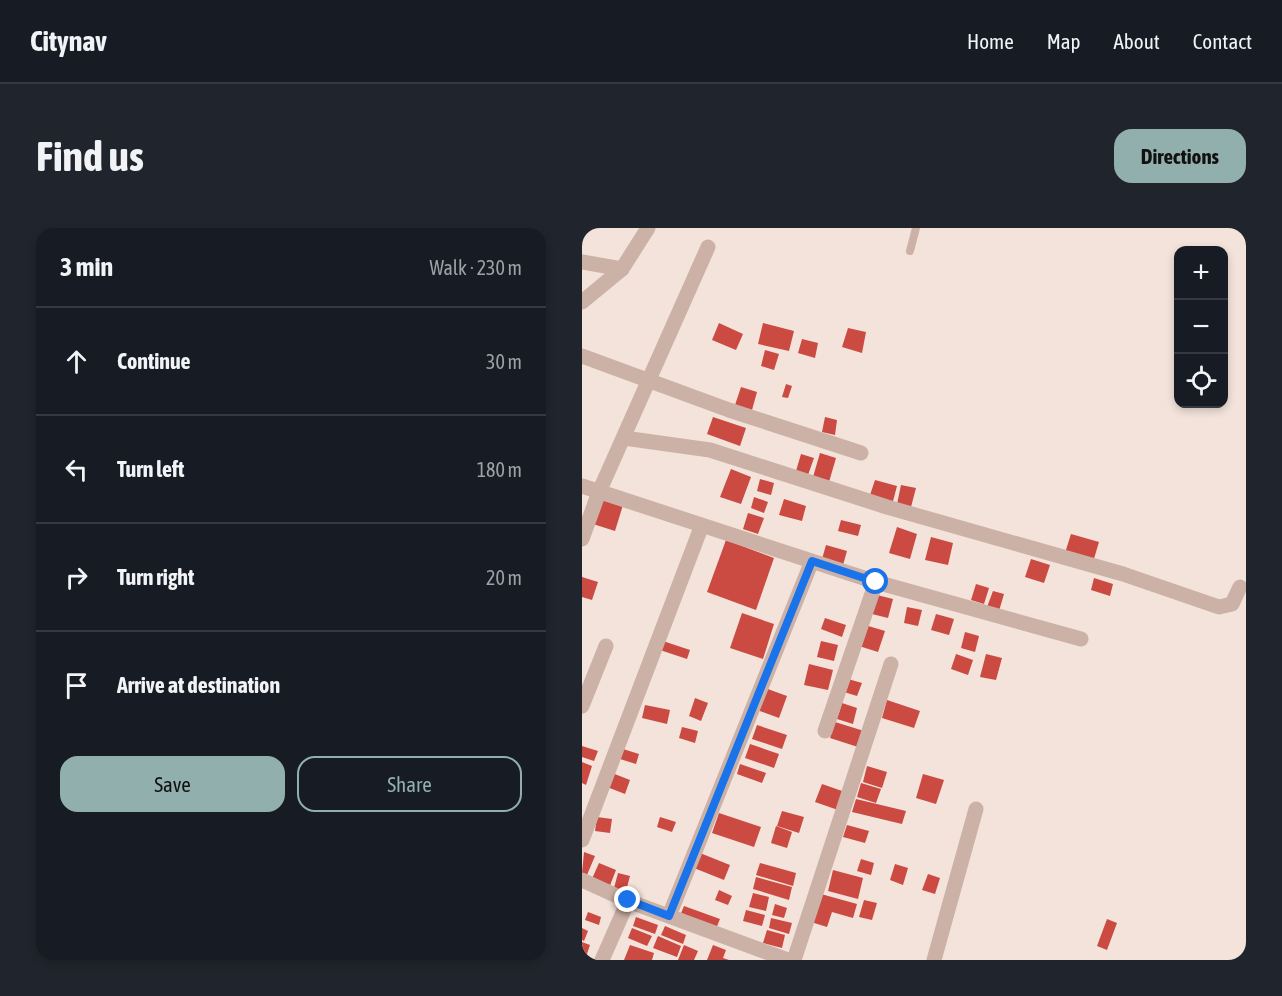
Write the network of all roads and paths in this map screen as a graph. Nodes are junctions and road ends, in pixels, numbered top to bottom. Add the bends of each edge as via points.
1 (648, 228) edge
2 (916, 228) edge
3 (708, 247) dead end
4 (910, 250) dead end
5 (582, 262) edge
6 (622, 269) junction
7 (582, 302) edge
8 (582, 356) edge
9 (647, 380) junction
10 (624, 438) junction
11 (861, 453) dead end
12 (582, 486) edge
13 (599, 492) junction
14 (702, 525) junction
15 (582, 539) edge
16 (812, 561) junction
17 (876, 582) junction
18 (1240, 587) dead end
19 (1081, 639) dead end
20 (606, 646) dead end
21 (891, 664) dead end
22 (582, 706) edge
23 (825, 731) dead end
24 (976, 809) dead end
25 (583, 836) edge
26 (582, 880) edge
27 (628, 900) junction
28 (669, 916) junction
29 (754, 954) edge
30 (602, 960) edge
31 (788, 960) edge
32 (794, 960) edge
33 (934, 960) edge

1 - 6 street
2 - 4 lane
3 - 9 street
5 - 6 street
6 - 7 street
8 - 9 street
9 - 10 street
9 - 11 street
10 - 13 street
10 - 18 street via 711,450 887,507 1123,574 1219,607 1232,604
12 - 13 street
13 - 14 street
13 - 15 street
14 - 16 street
14 - 25 street
16 - 17 street
16 - 28 street
17 - 19 street
17 - 23 street
20 - 22 street
21 - 32 street
24 - 33 street
26 - 27 street
27 - 28 street
27 - 30 street
28 - 29 street
29 - 31 street

